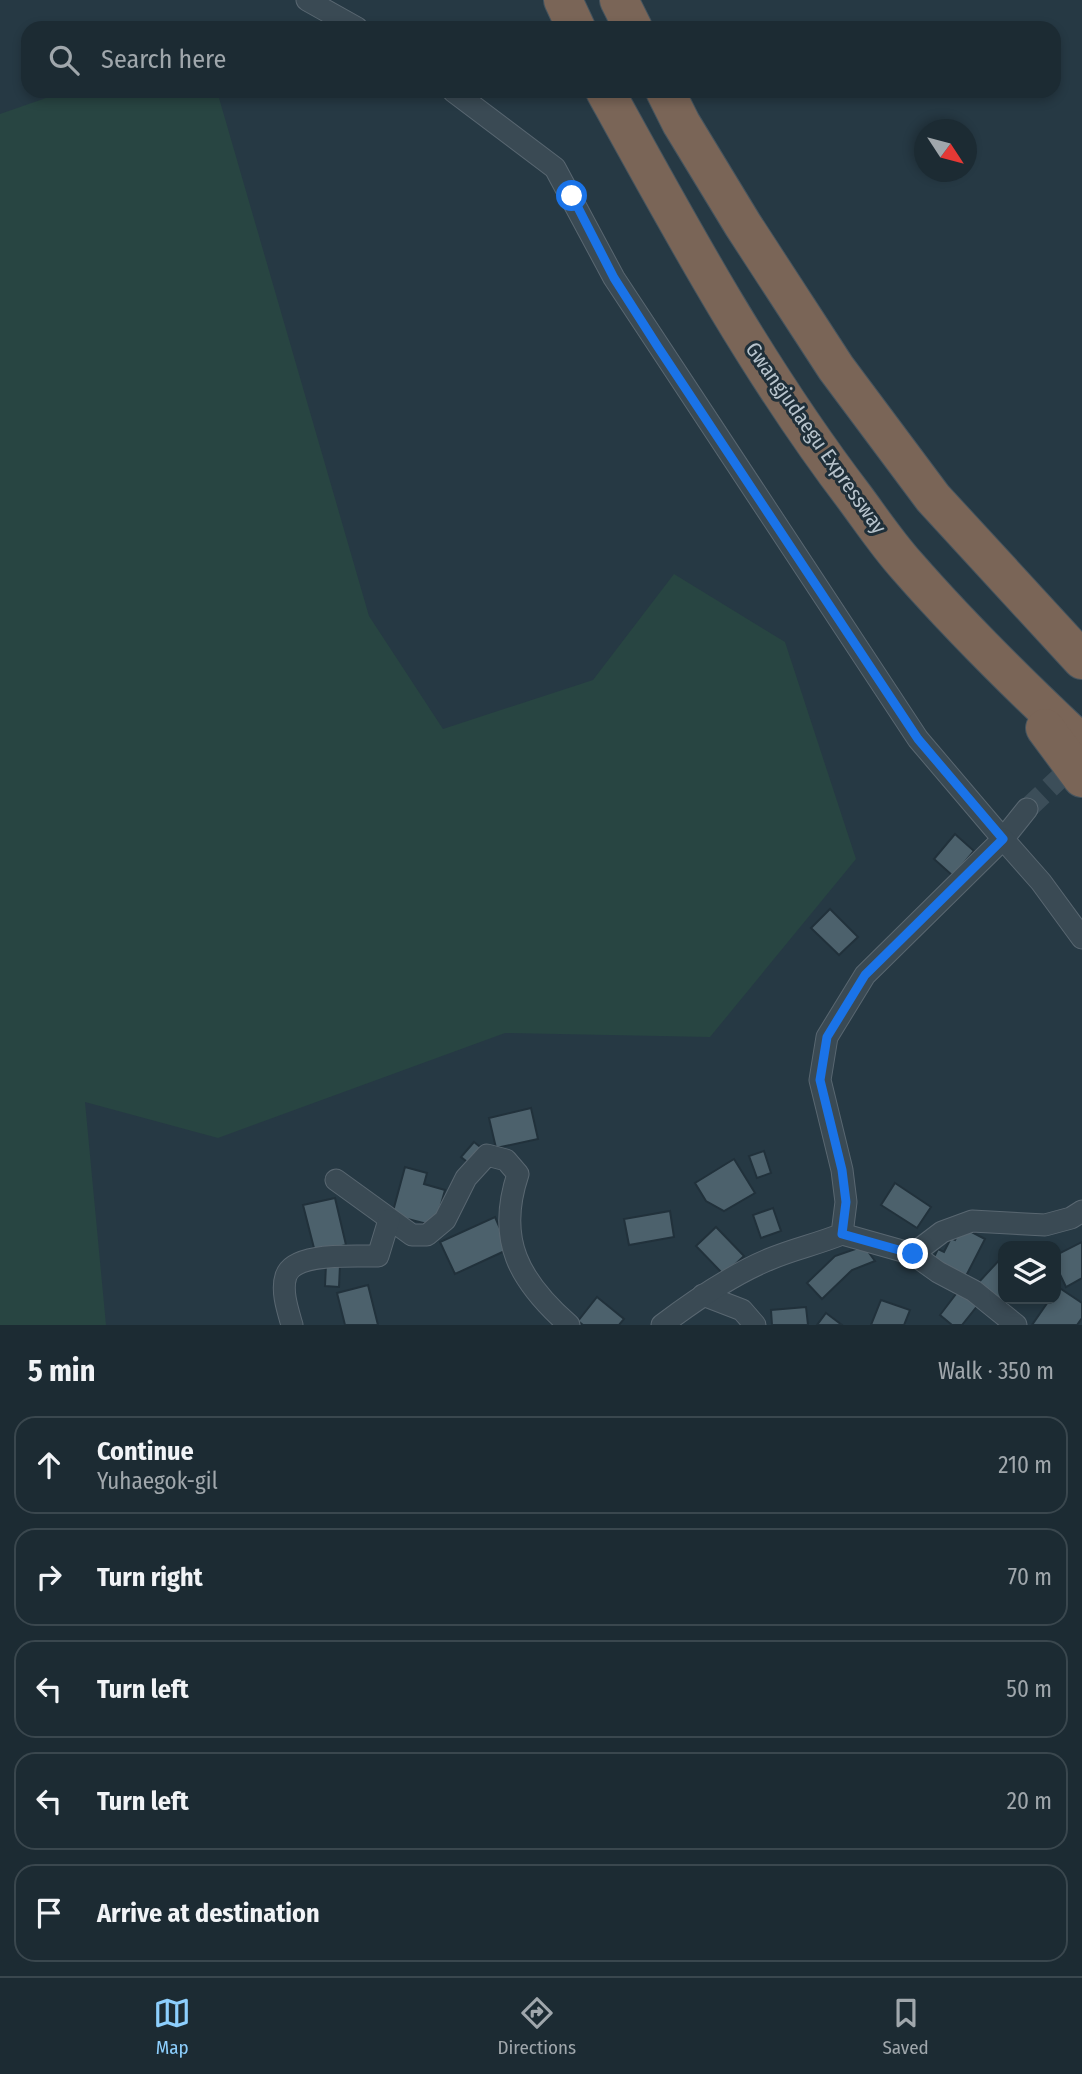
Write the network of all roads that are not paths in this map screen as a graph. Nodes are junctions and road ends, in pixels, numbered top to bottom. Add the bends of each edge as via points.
1 (307, 0) edge
2 (563, 0) edge
3 (619, 0) edge
4 (344, 21) edge
5 (573, 21) edge
6 (630, 21) edge
7 (462, 98) edge
8 (609, 98) edge
9 (668, 98) edge
10 (1075, 650) edge
11 (1005, 672) junction
12 (1082, 744) edge
13 (1082, 749) edge
14 (1082, 778) edge
15 (1027, 809) tunnel mouth
16 (1003, 839) junction
17 (1082, 938) edge
18 (336, 1180) dead end
19 (1082, 1211) edge
20 (389, 1220) junction
21 (842, 1234) junction
22 (913, 1254) junction
23 (704, 1295) junction
24 (292, 1325) edge
25 (569, 1325) edge
26 (662, 1325) edge
27 (755, 1325) edge
28 (1016, 1325) edge

1 - 4 street
2 - 5 highway
3 - 6 highway
7 - 16 street via 555,168 614,278 918,739
8 - 11 highway, Gwangjudaegu Expressway via 752,349 828,463 905,564
9 - 10 highway via 743,225 836,368 933,498
11 - 12 highway, Gwangjudaegu Expressway
11 - 13 highway
11 - 14 highway
15 - 16 street
16 - 17 street
16 - 21 street via 865,975 827,1037 820,1080 842,1170 846,1202
18 - 20 street
19 - 22 street via 1045,1225 972,1221 942,1232
20 - 24 street via 378,1256 314,1258 295,1265 286,1276 285,1297
20 - 25 street via 412,1235 427,1235 444,1220 466,1178 488,1155 506,1160 518,1174 508,1216 522,1272
21 - 22 street
21 - 23 street via 769,1259
22 - 28 street
23 - 26 street
23 - 27 street via 742,1310

